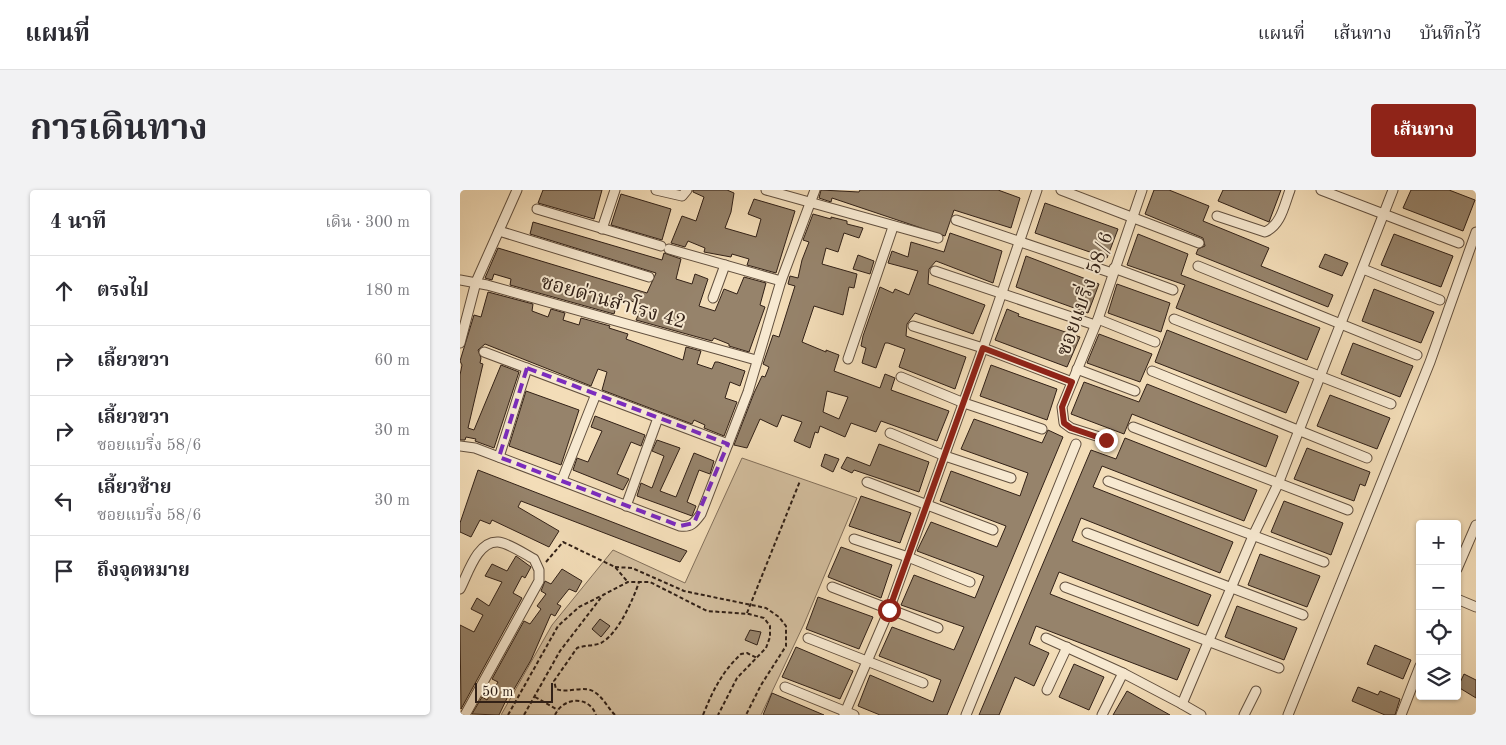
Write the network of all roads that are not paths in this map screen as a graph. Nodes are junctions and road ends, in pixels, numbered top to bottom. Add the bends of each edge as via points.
1 (517, 190) edge
2 (615, 190) edge
3 (656, 190) edge
4 (687, 190) edge
5 (766, 190) edge
6 (815, 190) edge
7 (1037, 190) edge
8 (1061, 190) edge
9 (1142, 190) edge
10 (1290, 190) edge
11 (1321, 190) edge
12 (1393, 190) edge
13 (811, 202) junction
14 (536, 210) dead end
15 (1384, 214) junction
16 (1132, 216) junction
17 (1217, 216) dead end
18 (956, 220) dead end
19 (893, 227) junction
20 (602, 229) junction
21 (499, 231) junction
22 (1476, 232) edge
23 (938, 238) dead end
24 (1020, 240) junction
25 (1199, 242) dead end
26 (1459, 243) dead end
27 (725, 265) junction
28 (1198, 266) dead end
29 (1363, 269) junction
30 (1113, 270) junction
31 (935, 271) dead end
32 (649, 277) dead end
33 (460, 280) edge
34 (476, 282) junction
35 (781, 282) junction
36 (1173, 290) dead end
37 (1001, 292) junction
38 (713, 298) dead end
39 (1440, 300) dead end
40 (1174, 319) dead end
41 (1097, 322) junction
42 (1340, 322) junction
43 (913, 326) dead end
44 (1155, 342) dead end
45 (460, 343) edge
46 (983, 348) junction
47 (484, 352) dead end
48 (1417, 355) dead end
49 (848, 359) dead end
50 (756, 360) junction
51 (527, 368) junction
52 (1078, 369) junction
53 (1152, 371) dead end
54 (1320, 375) junction
55 (901, 377) dead end
56 (1072, 382) junction
57 (1135, 391) dead end
58 (596, 394) junction
59 (964, 403) junction
60 (1391, 404) dead end
61 (658, 418) junction
62 (1133, 427) dead end
63 (1042, 429) dead end
64 (1298, 430) junction
65 (890, 433) dead end
66 (1106, 440) dead end
67 (728, 444) junction
68 (1076, 444) dead end
69 (460, 446) edge
70 (945, 456) junction
71 (499, 457) junction
72 (1368, 458) dead end
73 (1011, 478) dead end
74 (562, 480) junction
75 (1108, 481) dead end
76 (867, 482) dead end
77 (1278, 484) junction
78 (926, 504) junction
79 (626, 506) junction
80 (1348, 510) dead end
81 (1476, 525) edge
82 (993, 530) dead end
83 (1087, 533) dead end
84 (1253, 536) junction
85 (854, 539) dead end
86 (908, 557) junction
87 (1324, 562) dead end
88 (1459, 565) edge
89 (970, 582) dead end
90 (1065, 587) dead end
91 (832, 588) dead end
92 (1232, 588) junction
93 (460, 589) edge
94 (1461, 601) edge
95 (1476, 607) edge
96 (889, 610) junction
97 (1303, 615) dead end
98 (938, 628) dead end
99 (808, 638) dead end
100 (1046, 638) dead end
101 (1209, 641) junction
102 (1067, 647) junction
103 (866, 661) junction
104 (1279, 668) dead end
105 (1123, 673) junction
106 (1416, 676) edge
107 (923, 683) dead end
108 (785, 687) dead end
109 (1048, 690) dead end
110 (1256, 691) dead end
111 (1182, 704) junction
112 (848, 714) edge
113 (465, 715) edge
114 (966, 715) edge
115 (1102, 715) edge
116 (1201, 715) edge
117 (1244, 715) edge
118 (1288, 715) edge
119 (1401, 715) edge

1 - 21 street
2 - 20 street
3 - 4 street via 682,196
5 - 13 street
6 - 13 street
7 - 24 street
8 - 16 street
9 - 16 street, ซอยแบริ่ง 58/6
10 - 17 street via 1278,221 1273,229 1265,232
11 - 15 street
12 - 15 street
13 - 19 street
13 - 35 street
14 - 20 street
15 - 26 street
15 - 29 street
16 - 25 street
16 - 30 street, ซอยแบริ่ง 58/6
18 - 24 street
19 - 23 street
19 - 49 street
20 - 27 street
21 - 32 street
21 - 34 street
22 - 118 street via 1430,362
24 - 30 street
24 - 37 street
27 - 35 street
27 - 38 street
28 - 42 street
29 - 39 street
29 - 42 street
30 - 36 street
30 - 41 street, ซอยแบริ่ง 58/6
31 - 37 street
33 - 34 street, ซอยด่านสำโรง 42
34 - 45 street
34 - 50 street, ซอยด่านสำโรง 42
35 - 50 street
37 - 41 street
37 - 46 street
40 - 54 street
41 - 44 street
41 - 52 street, ซอยแบริ่ง 58/6
42 - 48 street
42 - 54 street
43 - 46 street
46 - 56 street
46 - 59 street
47 - 51 street
50 - 67 street via 748,392
51 - 58 street
51 - 71 street
52 - 56 street, ซอยแบริ่ง 58/6
52 - 57 street
53 - 64 street
54 - 60 street
54 - 64 street
55 - 59 street
56 - 66 street, ซอยแบริ่ง 58/6 via 1062,407 1064,423
58 - 61 street
58 - 74 street
59 - 63 street
59 - 70 street
61 - 67 street
61 - 79 street
62 - 77 street
64 - 72 street
64 - 77 street
65 - 70 street
67 - 79 street via 694,523 687,527
68 - 114 street
69 - 71 street
70 - 73 street
70 - 78 street
71 - 74 street
74 - 79 street
75 - 84 street
76 - 78 street
77 - 80 street
77 - 84 street
78 - 82 street
78 - 86 street
81 - 88 street
83 - 92 street
84 - 87 street
84 - 92 street
85 - 86 street
86 - 89 street
86 - 96 street
90 - 101 street
91 - 96 street
92 - 97 street
92 - 101 street
93 - 113 street via 487,544 498,542 534,559 539,570 539,581
94 - 95 street
96 - 98 street
96 - 103 street
99 - 103 street
100 - 102 street
101 - 104 street
101 - 111 street
102 - 105 street
102 - 109 street
103 - 107 street
103 - 112 street
105 - 111 street
105 - 115 street
106 - 119 street
108 - 112 street
110 - 117 street
111 - 116 street

